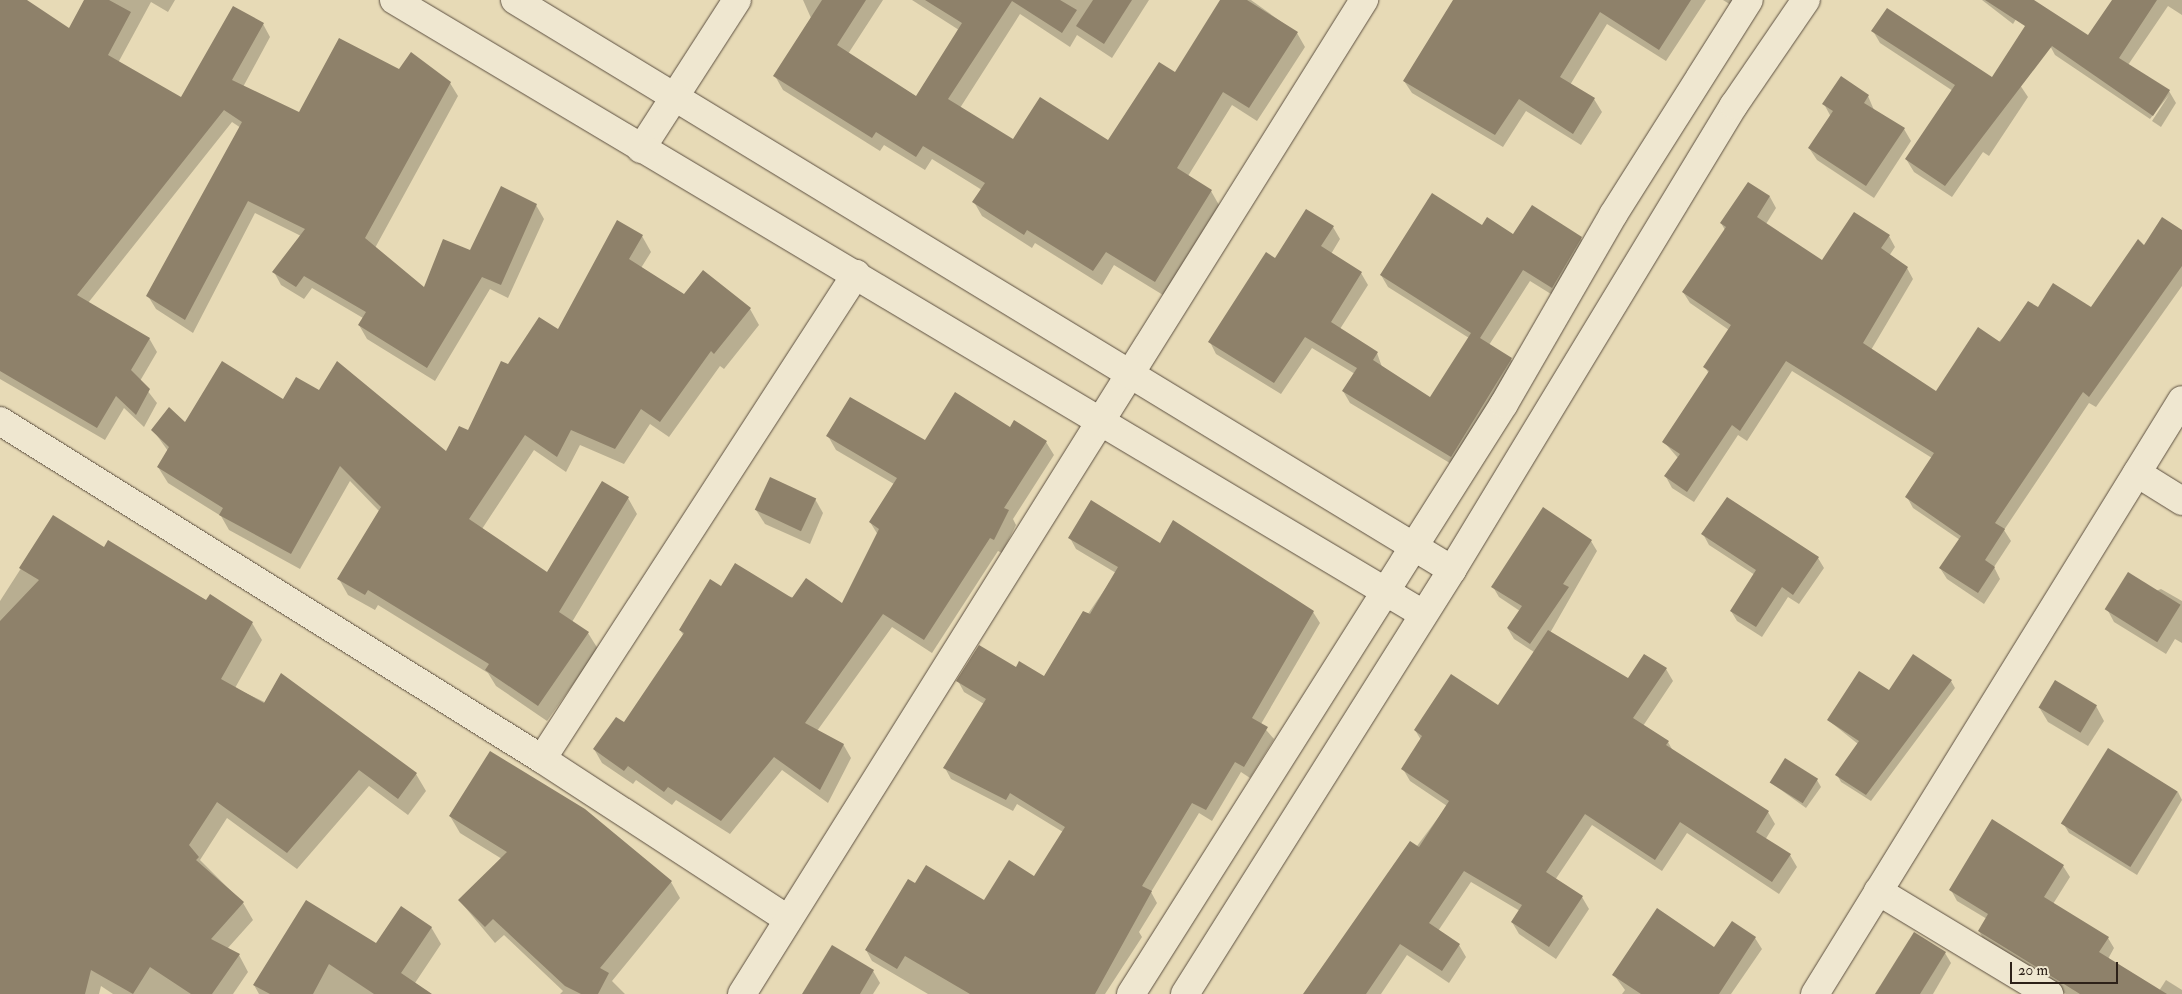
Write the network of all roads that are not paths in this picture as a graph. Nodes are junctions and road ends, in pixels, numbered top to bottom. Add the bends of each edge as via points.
1 (394, 0) edge
2 (515, 0) edge
3 (737, 0) edge
4 (1364, 0) edge
5 (1750, 0) edge
6 (1806, 0) edge
7 (674, 98) junction
8 (641, 148) junction
9 (856, 274) junction
10 (1132, 376) junction
11 (2182, 400) edge
12 (0, 421) edge
13 (1100, 422) junction
14 (2137, 473) junction
15 (2182, 501) edge
16 (1412, 545) junction
17 (1452, 570) junction
18 (1383, 590) junction
19 (1423, 614) junction
20 (542, 759) junction
21 (1878, 891) junction
22 (787, 920) junction
23 (742, 994) edge
24 (1131, 994) edge
25 (1185, 994) edge
26 (1815, 994) edge
27 (2050, 994) edge

1 - 8 street
2 - 7 street
3 - 7 street
4 - 10 street
5 - 16 street via 1613,215 1504,404
6 - 17 street via 1734,105
7 - 8 street
7 - 10 street
8 - 9 street
9 - 13 street
9 - 20 street
10 - 13 street
10 - 16 street
11 - 14 street
12 - 20 street
13 - 18 street
13 - 22 street
14 - 15 street
14 - 21 street
16 - 17 street
16 - 18 street
17 - 19 street
18 - 19 street
18 - 24 street
19 - 25 street
20 - 22 street
21 - 26 street
21 - 27 street
22 - 23 street

